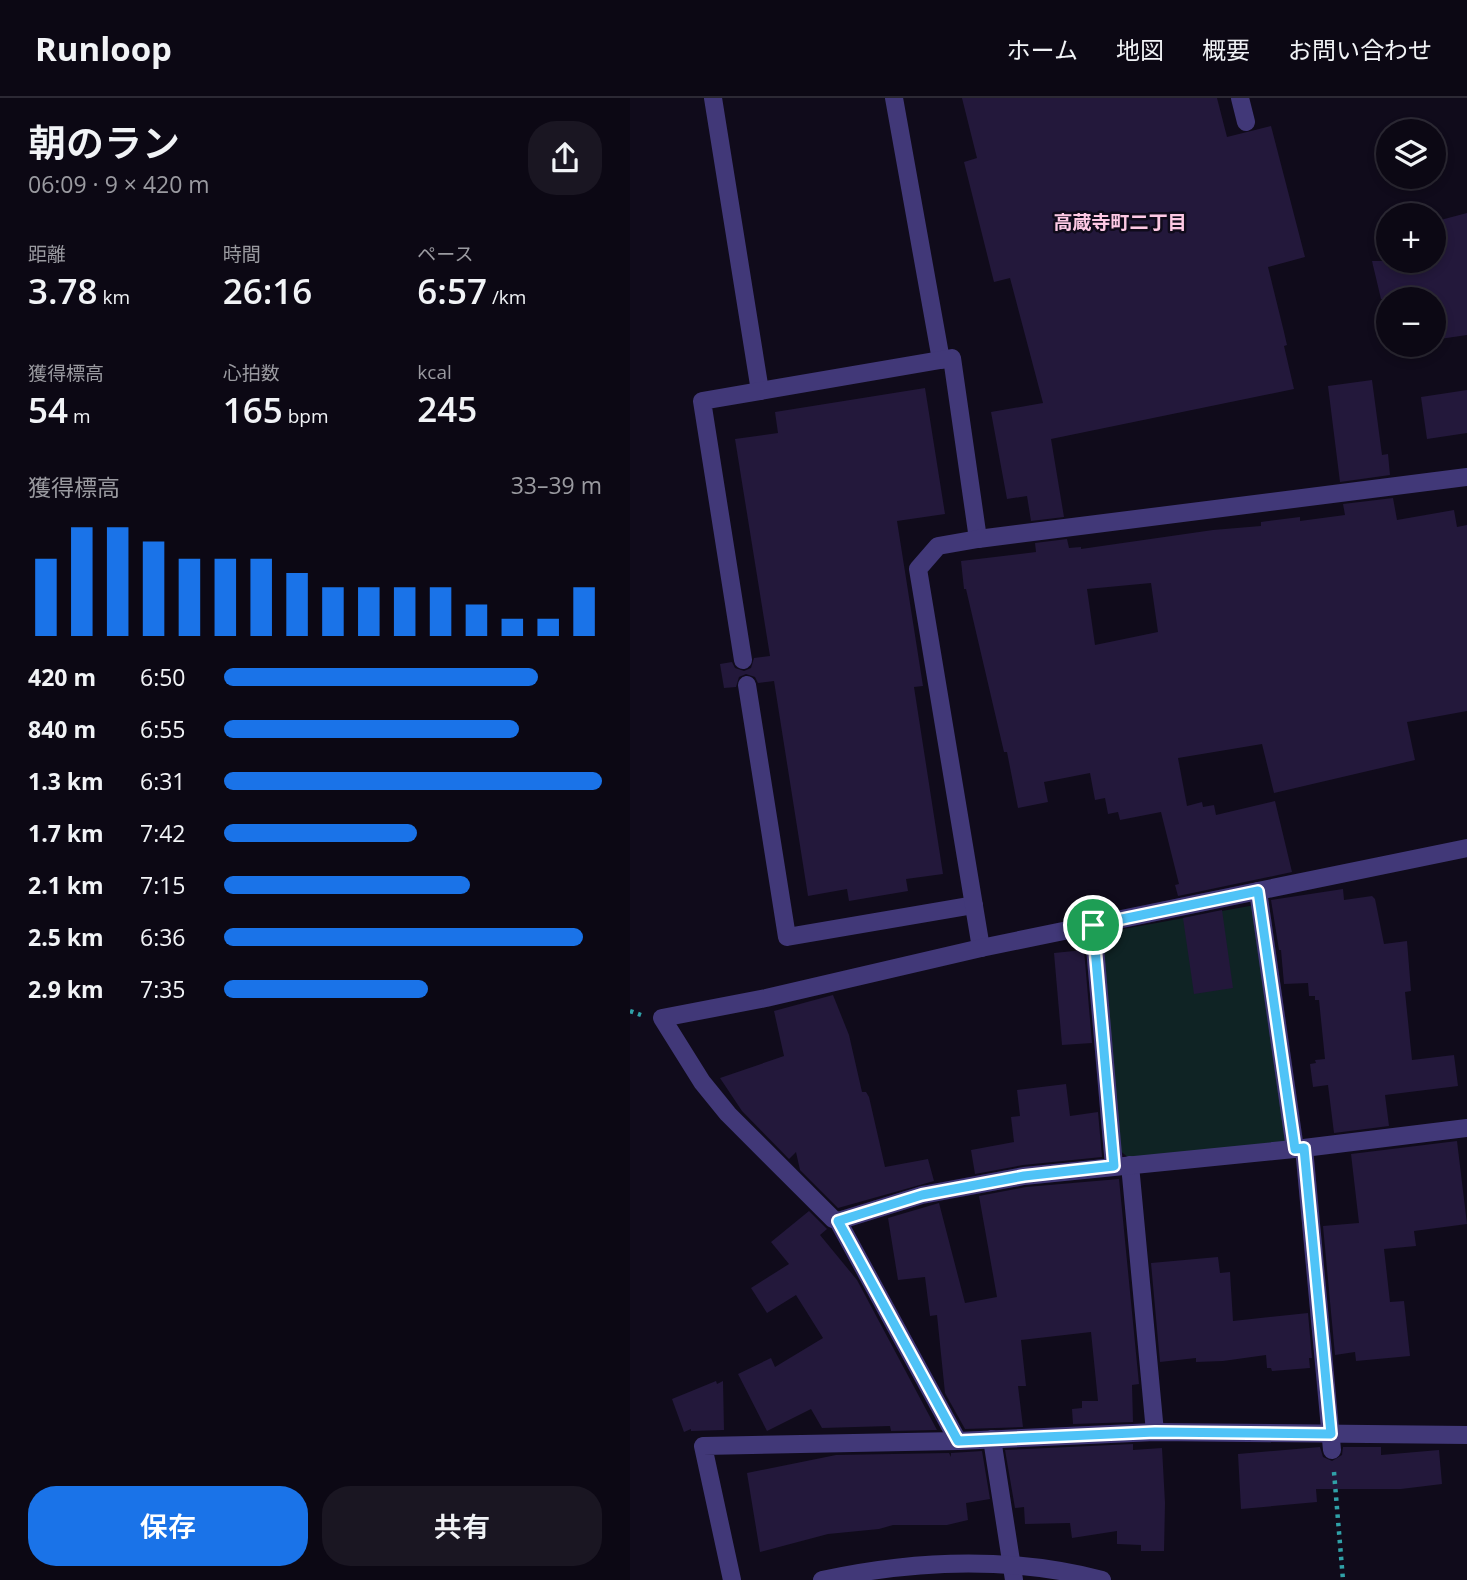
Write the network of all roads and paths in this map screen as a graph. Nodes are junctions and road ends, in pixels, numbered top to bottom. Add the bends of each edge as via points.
1 (713, 98) edge
2 (894, 98) edge
3 (1240, 98) edge
4 (1246, 122) dead end
5 (941, 360) junction
6 (760, 391) junction
7 (1467, 477) edge
8 (978, 539) junction
9 (743, 660) dead end
10 (747, 685) dead end
11 (1467, 848) edge
12 (1258, 891) junction
13 (974, 905) junction
14 (1093, 925) junction
15 (981, 948) junction
16 (1467, 1128) edge
17 (1300, 1149) junction
18 (1122, 1165) junction
19 (838, 1221) junction
20 (1155, 1432) junction
21 (1467, 1435) edge
22 (992, 1439) junction
23 (958, 1441) junction
24 (1332, 1442) junction
25 (1013, 1572) edge
26 (732, 1580) edge
27 (822, 1580) edge
28 (1102, 1580) edge
29 (1343, 1580) edge

1 - 6 street
2 - 5 street
3 - 4 street
5 - 6 street
5 - 8 street via 952,358
6 - 9 street via 702,401
7 - 8 street
8 - 13 street via 937,546 918,569
10 - 13 street via 787,937
11 - 12 street
12 - 14 street
12 - 17 street
13 - 15 street
14 - 15 street
14 - 18 street
15 - 19 street via 662,1018 728,1114
16 - 17 street
17 - 18 street
17 - 24 street
18 - 19 street via 1024,1176 922,1195
18 - 20 street
19 - 23 street
20 - 22 street
20 - 24 street
21 - 24 street
22 - 23 street
22 - 25 street
23 - 26 street via 703,1447
24 - 29 path
25 - 27 street via 930,1563
25 - 28 street

